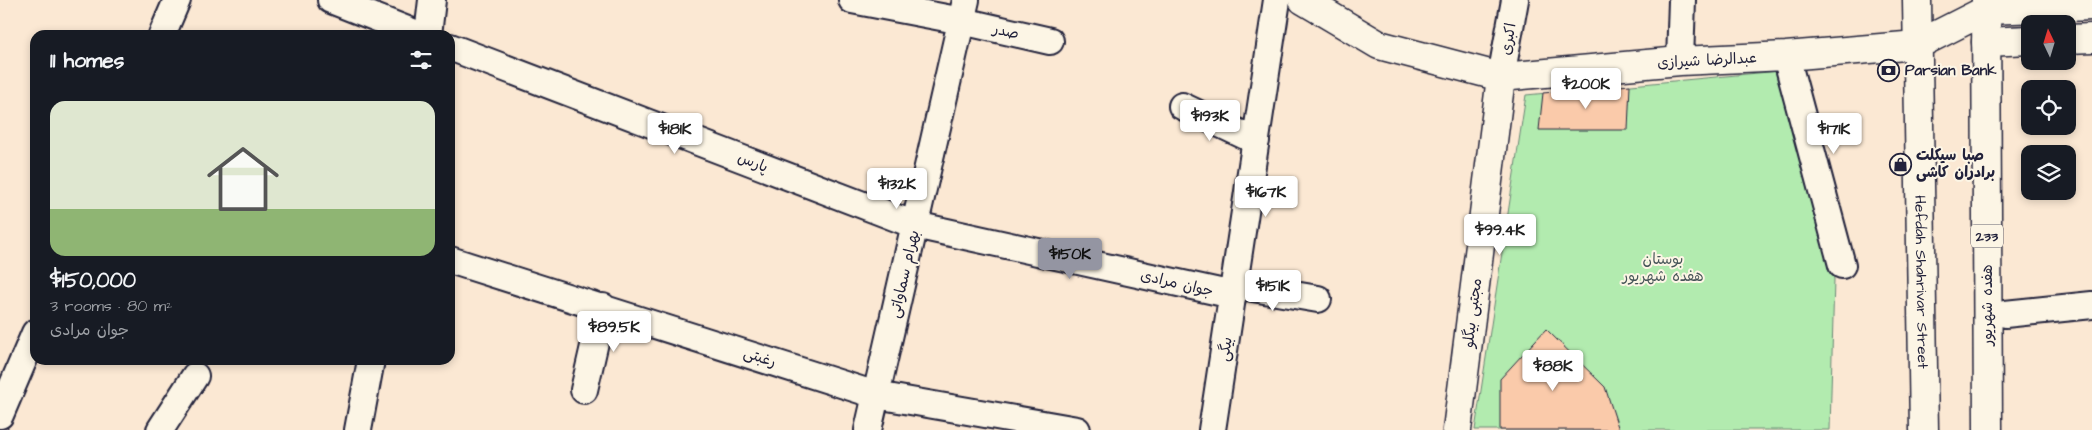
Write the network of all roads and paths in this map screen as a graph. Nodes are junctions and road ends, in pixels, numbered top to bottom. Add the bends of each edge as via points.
1 (177, 0) edge
2 (331, 0) edge
3 (432, 0) edge
4 (852, 0) edge
5 (1277, 0) edge
6 (1303, 0) edge
7 (1515, 0) edge
8 (1682, 0) edge
9 (1917, 0) edge
10 (1986, 5) edge
11 (2092, 6) edge
12 (964, 10) edge
13 (164, 30) edge
14 (407, 30) edge
15 (429, 30) edge
16 (2092, 38) edge
17 (2076, 39) edge
18 (2021, 40) edge
19 (1050, 41) dead end
20 (1986, 42) junction
21 (1917, 44) junction
22 (455, 49) edge
23 (1786, 56) junction
24 (1680, 61) junction
25 (1501, 77) junction
26 (1182, 106) dead end
27 (1256, 141) junction
28 (915, 225) junction
29 (455, 262) edge
30 (1842, 265) dead end
31 (1234, 290) junction
32 (1318, 299) dead end
33 (2092, 305) edge
34 (604, 307) junction
35 (2005, 314) dead end
36 (30, 345) edge
37 (370, 365) edge
38 (195, 376) dead end
39 (584, 390) dead end
40 (876, 394) junction
41 (0, 415) edge
42 (988, 422) edge
43 (0, 428) edge
44 (6, 430) edge
45 (160, 430) edge
46 (358, 430) edge
47 (868, 430) edge
48 (1077, 430) edge
49 (1212, 430) edge
50 (1457, 430) edge
51 (1924, 430) edge
52 (1988, 430) edge

1 - 13 street
2 - 14 street
3 - 15 street
4 - 12 street, صدر
5 - 27 street, بیگی
6 - 25 main road, عبدالرضا شیرازی via 1379,45
7 - 25 street, اکبری
8 - 24 street
9 - 21 main road
10 - 11 main road
10 - 20 main road, هفده شهریور / 233
10 - 21 main road
12 - 19 street, صدر
12 - 28 street, بهرام سماواتی
16 - 17 main road
18 - 20 main road, عبدالرضا شیرازی
20 - 21 main road, عبدالرضا شیرازی
20 - 52 main road, هفده شهریور / 233
21 - 23 main road, عبدالرضا شیرازی
21 - 51 main road, Hefdah Shahrivar Street
22 - 28 street, پارس
23 - 24 main road, عبدالرضا شیرازی
23 - 30 street
24 - 25 main road, عبدالرضا شیرازی
25 - 50 main road, مجتبی بیگلو
26 - 27 street
27 - 31 street, بیگی
28 - 31 street, جوان مرادی
28 - 40 street, بهرام سماواتی
29 - 34 street, رغبتی
31 - 32 street, جوان مرادی
31 - 49 street, بیگی
33 - 35 street
34 - 39 street
34 - 40 street, رغبتی
36 - 41 street
37 - 46 street
38 - 45 street
40 - 42 street, رغبتی
40 - 47 street, بهرام سماواتی
42 - 48 street, رغبتی
43 - 44 street

